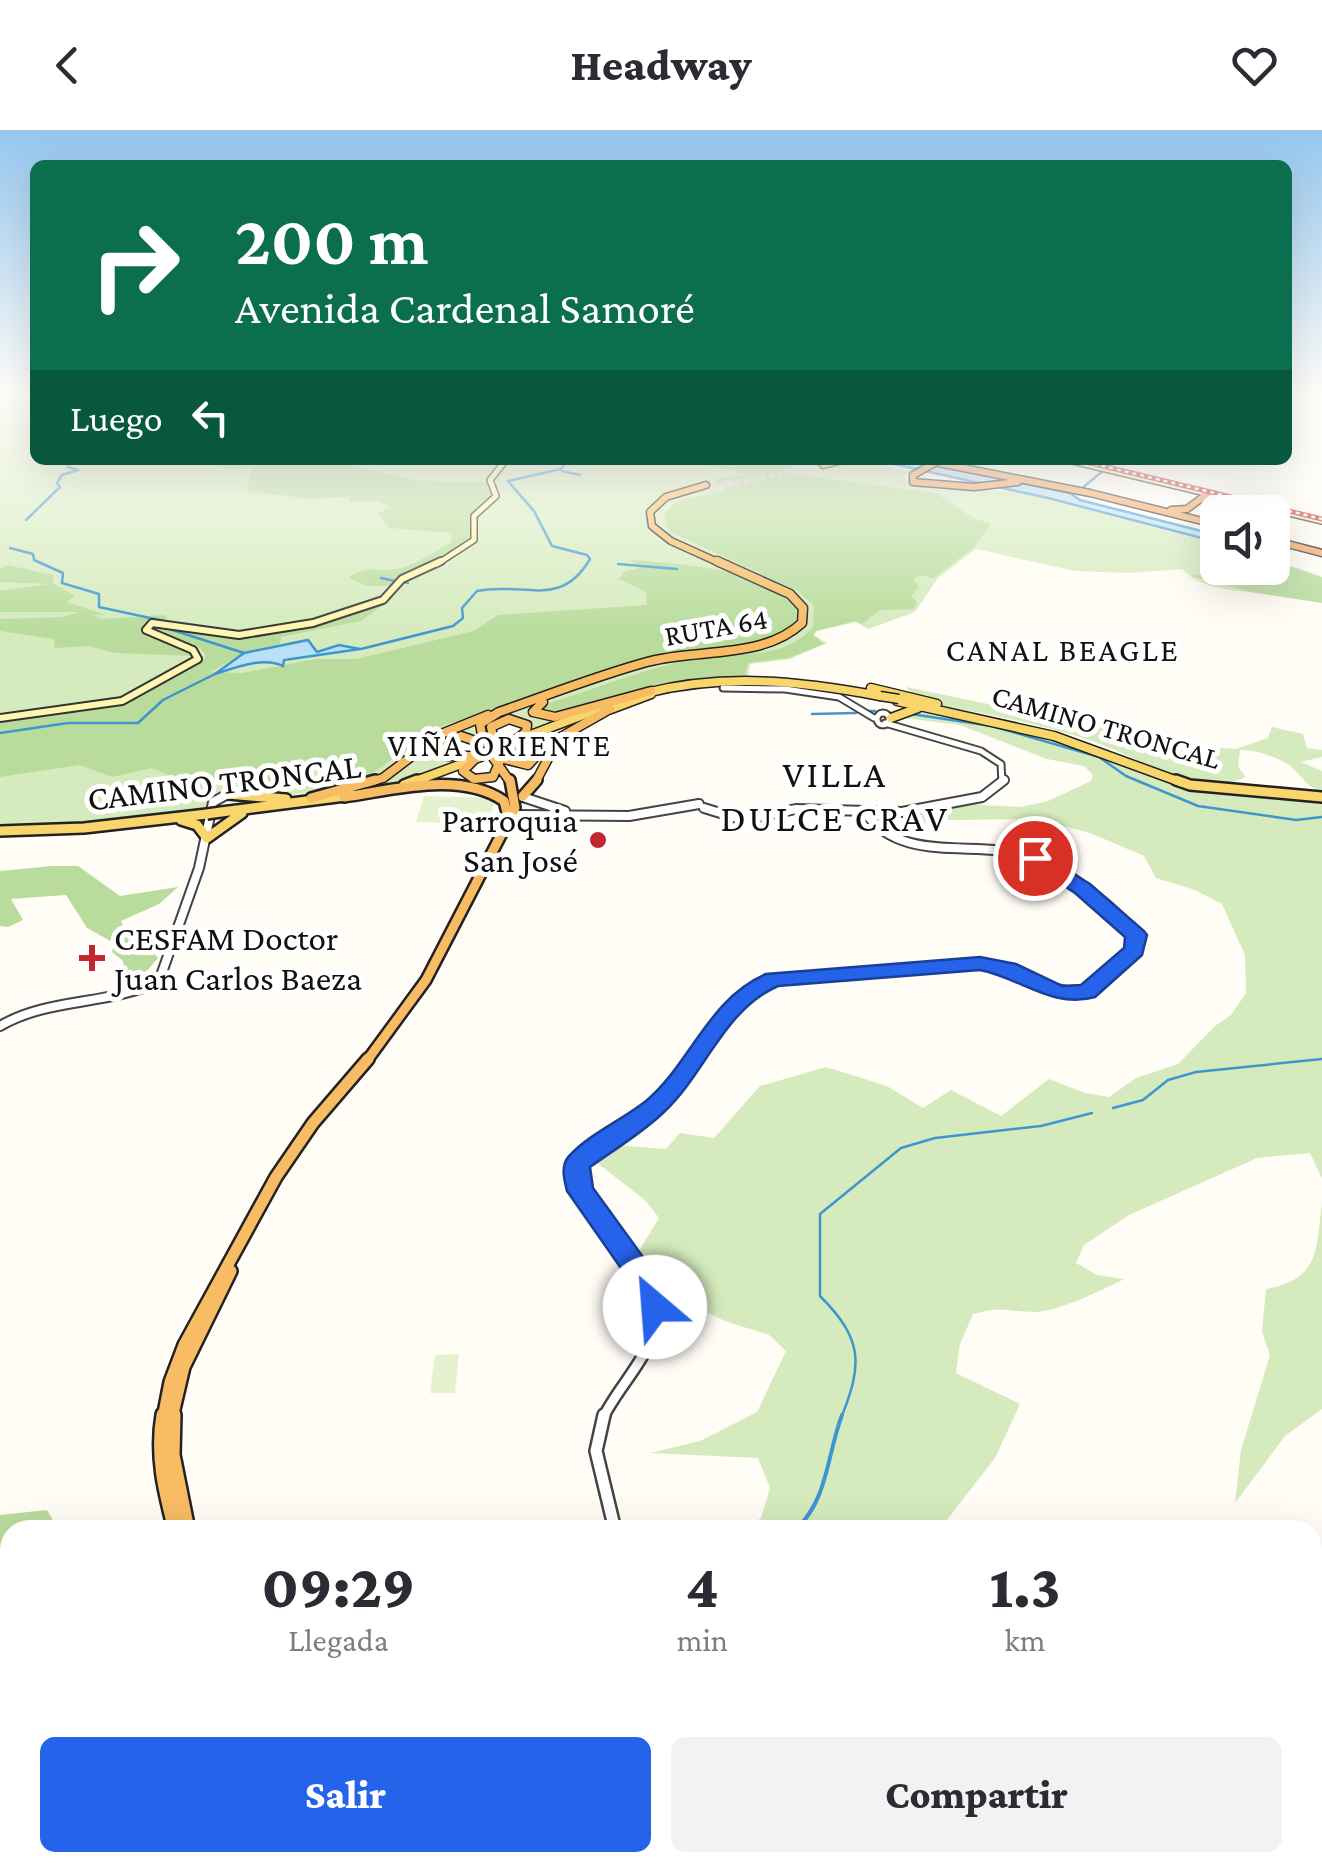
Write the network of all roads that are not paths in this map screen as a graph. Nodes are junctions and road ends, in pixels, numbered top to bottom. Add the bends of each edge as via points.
1 (496, 472) edge
2 (917, 472) edge
3 (978, 472) edge
4 (983, 472) edge
5 (993, 472) edge
6 (1004, 472) edge
7 (1120, 473) edge
8 (976, 486) junction
9 (1074, 490) junction
10 (1089, 493) junction
11 (1206, 494) junction
12 (1154, 507) junction
13 (1200, 519) edge
14 (1200, 520) edge
15 (1322, 520) edge
16 (1297, 538) dead end
17 (1290, 544) edge
18 (1322, 552) edge
19 (722, 688) joint
20 (650, 693) junction
21 (898, 693) junction
22 (877, 694) junction
23 (556, 696) junction
24 (610, 709) junction
25 (959, 711) junction
26 (499, 712) junction
27 (972, 716) junction
28 (876, 717) junction
29 (0, 718) edge
30 (889, 719) junction
31 (513, 743) junction
32 (490, 754) junction
33 (228, 794) junction
34 (1322, 795) edge
35 (523, 796) junction
36 (344, 797) junction
37 (310, 798) junction
38 (296, 801) junction
39 (222, 810) junction
40 (207, 812) junction
41 (563, 812) junction
42 (865, 812) junction
43 (513, 818) junction
44 (135, 822) junction
45 (0, 830) edge
46 (207, 838) junction
47 (0, 1026) edge
48 (174, 1520) edge
49 (184, 1520) edge
50 (612, 1520) edge

1 - 29 main road via 490,480 496,496 474,516 474,540 402,579 383,600 313,623 247,634 152,623 146,630 189,648 198,659 122,700
2 - 8 highway, bridge via 911,480 920,485
3 - 8 highway via 991,480
4 - 9 highway
5 - 9 highway
6 - 9 highway
7 - 11 main road
8 - 9 highway via 1030,483
9 - 10 highway
10 - 12 highway
10 - 14 highway
11 - 12 highway via 1184,510
11 - 15 main road
12 - 13 highway
16 - 18 highway
17 - 18 highway
19 - 20 main road
19 - 28 street via 839,697
20 - 22 main road, CAMINO TRONCAL via 756,680
20 - 22 main road, CAMINO TRONCAL via 726,679 795,680
20 - 23 highway via 555,718 534,713
20 - 24 main road, CAMINO TRONCAL
20 - 31 main road, CAMINO TRONCAL
21 - 22 main road, CAMINO TRONCAL, bridge
21 - 22 main road
21 - 25 main road, CAMINO TRONCAL
21 - 25 main road
21 - 27 main road, CAMINO TRONCAL
21 - 28 street
21 - 30 street via 887,708
23 - 26 highway, RUTA 64 via 677,658 768,647 805,626 808,609 792,593 658,529 654,515 663,503 708,486 660,501 650,512 651,524 671,541 794,597 805,614 798,629 766,645 676,656
23 - 32 highway, RUTA 64 via 490,720
24 - 31 main road, CAMINO TRONCAL
24 - 35 highway via 559,738
25 - 34 main road, CAMINO TRONCAL via 1073,738 1192,782
26 - 32 highway via 479,727
26 - 37 highway via 441,734 383,778
27 - 30 main road via 918,708
27 - 34 main road, CAMINO TRONCAL via 1073,741 1190,785
28 - 30 street
30 - 42 street via 985,752 1001,764 1004,781 973,799
31 - 32 main road, CAMINO TRONCAL
31 - 32 highway via 533,744 540,752 528,765
31 - 32 highway via 528,726 500,721 491,730
32 - 35 highway via 520,782
32 - 36 main road, CAMINO TRONCAL via 404,785
32 - 37 main road, CAMINO TRONCAL via 387,786
32 - 43 highway via 516,790
33 - 38 main road
33 - 39 main road via 243,799
33 - 46 street via 213,802
35 - 41 street
35 - 43 highway
36 - 38 main road, CAMINO TRONCAL
36 - 43 highway via 474,786 504,800
37 - 38 main road, CAMINO TRONCAL
38 - 39 main road, CAMINO TRONCAL
38 - 46 main road via 237,814
39 - 40 main road, CAMINO TRONCAL, bridge
40 - 44 main road, CAMINO TRONCAL
40 - 45 main road, CAMINO TRONCAL
41 - 42 street via 639,815 701,806 743,820 796,809
41 - 43 street
42 - 50 street via 893,840 994,847 1035,858 1124,921 1136,935 1136,947 1087,992 1071,995 980,964 794,975 759,984 725,1015 657,1105 578,1162 580,1191 655,1301 649,1341 596,1438
43 - 48 highway via 426,980 282,1168 180,1353 160,1437
43 - 49 highway via 432,981 282,1178 190,1350 169,1441
44 - 45 main road, CAMINO TRONCAL
44 - 46 main road via 186,820
46 - 47 street via 158,981 34,1006

